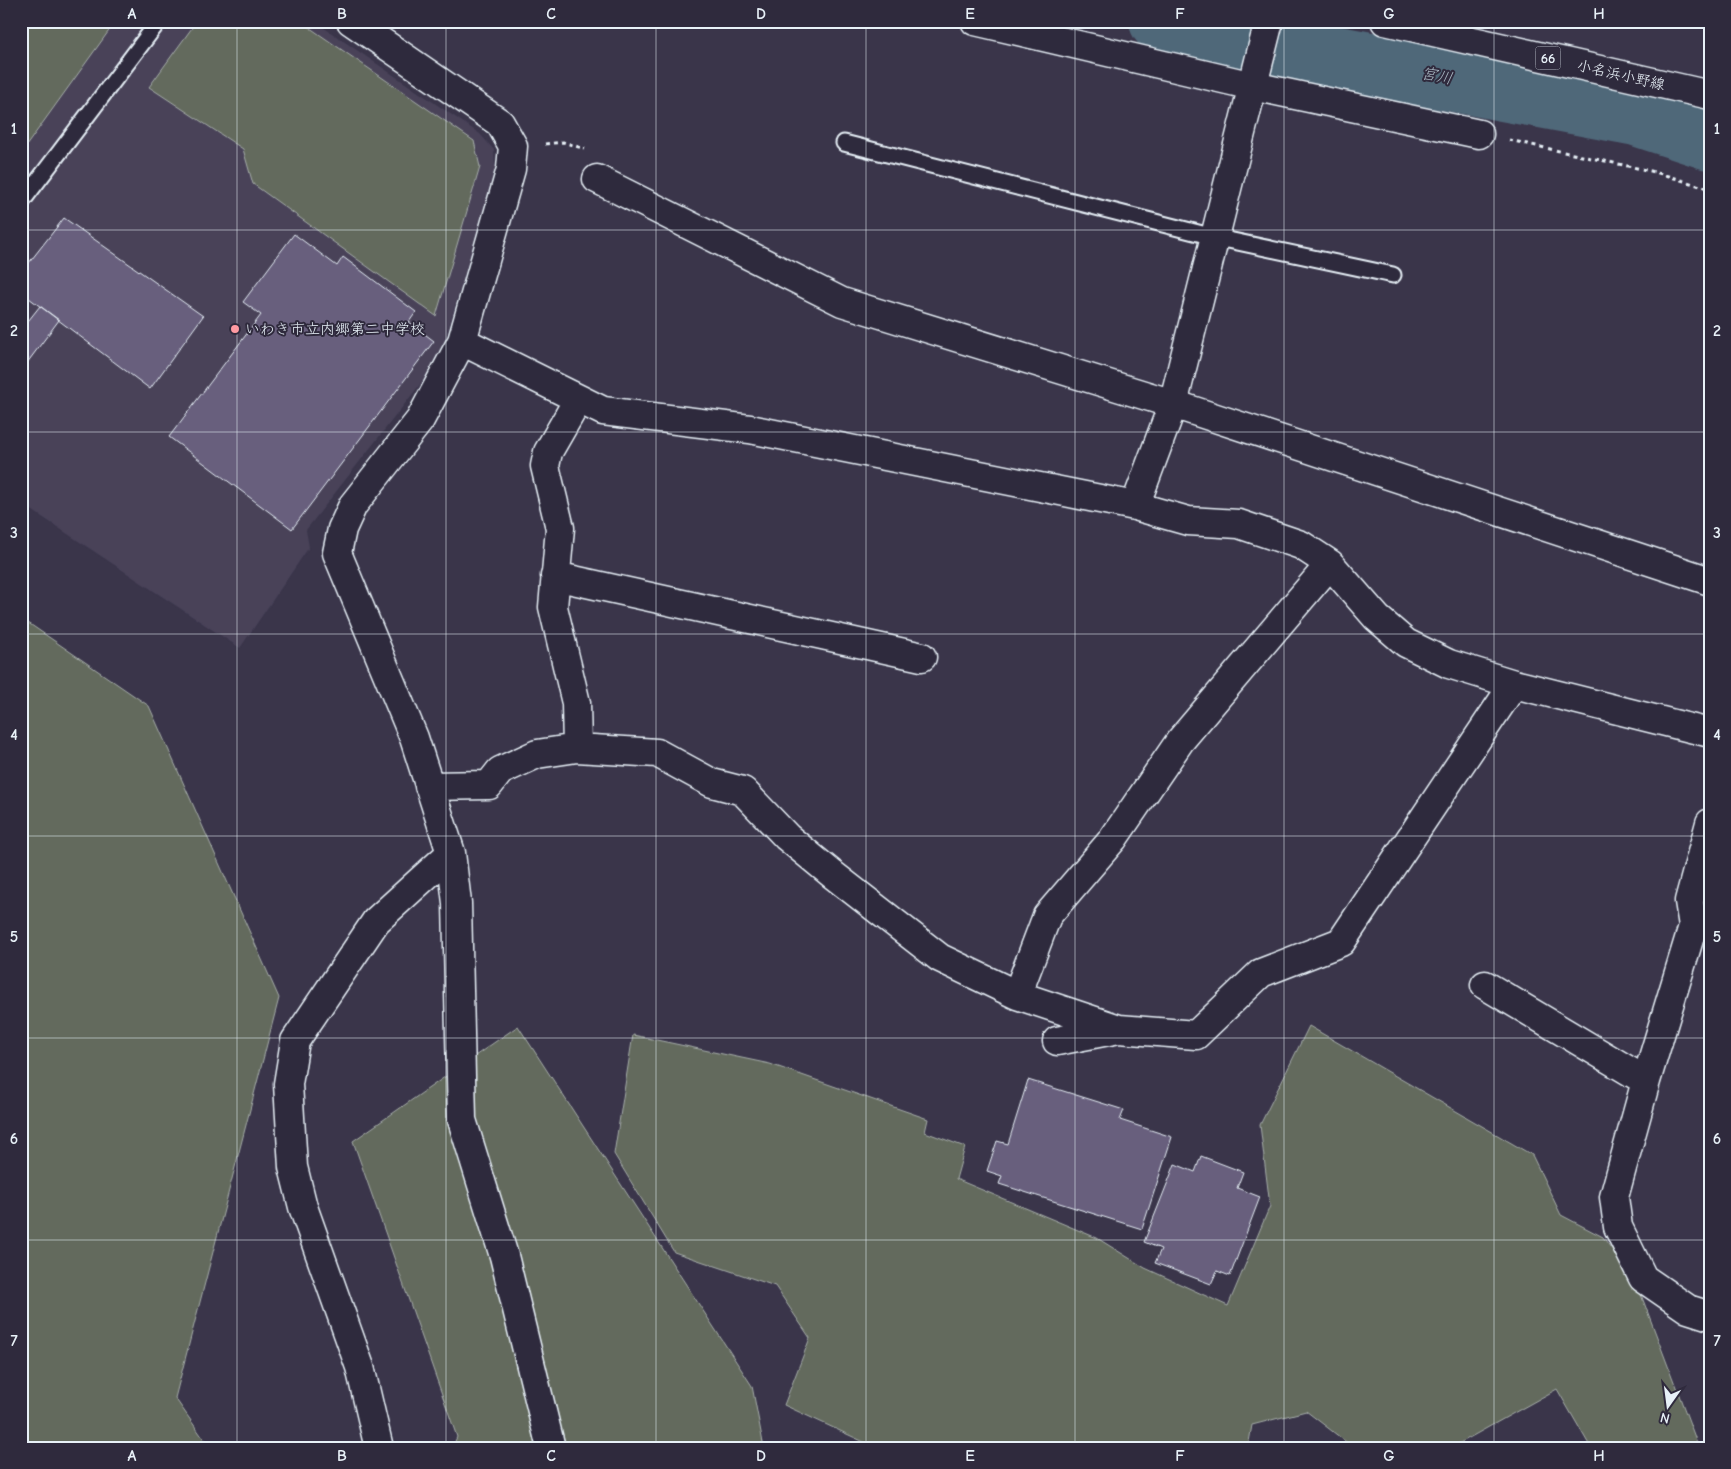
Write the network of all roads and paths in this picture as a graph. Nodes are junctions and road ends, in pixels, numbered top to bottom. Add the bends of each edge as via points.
1 (159, 21) edge
2 (351, 21) edge
3 (975, 21) edge
4 (1385, 21) edge
5 (1268, 24) edge
6 (1255, 79) junction
7 (1710, 95) edge
8 (1479, 134) joint
9 (563, 142) dead end
10 (844, 142) dead end
11 (592, 151) dead end
12 (597, 179) dead end
13 (1710, 189) edge
14 (21, 203) edge
15 (1214, 237) junction
16 (1393, 275) dead end
17 (483, 351) junction
18 (578, 400) junction
19 (1173, 404) junction
20 (1135, 506) junction
21 (1330, 564) junction
22 (555, 576) junction
23 (1710, 581) edge
24 (922, 657) dead end
25 (1514, 684) junction
26 (1710, 733) edge
27 (577, 748) junction
28 (439, 785) junction
29 (1710, 822) edge
30 (451, 853) junction
31 (1701, 930) edge
32 (1485, 986) dead end
33 (1017, 995) junction
34 (1119, 1029) junction
35 (1057, 1041) dead end
36 (1646, 1081) junction
37 (1710, 1316) edge
38 (379, 1448) edge
39 (551, 1448) edge

1 - 14 lane
2 - 17 street via 500,123 513,146
3 - 6 street
4 - 7 street, 小名浜小野線 / 66
5 - 6 street
6 - 8 street
6 - 15 street
8 - 13 path via 1655,172
9 - 11 path
10 - 15 lane
12 - 19 street via 842,302
15 - 16 lane
15 - 19 street
17 - 18 street
17 - 28 street via 420,420 354,505 342,529 337,554 414,738
18 - 20 street via 603,411 750,429
18 - 22 street via 548,452 545,466 560,528
19 - 20 street
19 - 23 street
20 - 21 street via 1188,521 1239,524 1301,545
21 - 25 street via 1377,618 1406,643 1449,664
21 - 33 street via 1180,740 1113,839 1047,916
22 - 24 street
22 - 27 street via 553,607 576,703
25 - 26 street
25 - 34 street via 1341,942 1260,973 1196,1036
27 - 28 street via 537,754 500,771 489,785
27 - 33 street via 657,753 712,783 744,791 787,837 940,958
28 - 30 street
29 - 31 street via 1689,901
30 - 38 street via 376,921 295,1041 288,1084 293,1167 360,1367
30 - 39 street via 457,903 462,1120 504,1256
31 - 36 street
32 - 36 street
33 - 34 street
34 - 35 street
36 - 37 street via 1614,1197 1618,1227 1643,1278 1688,1308

